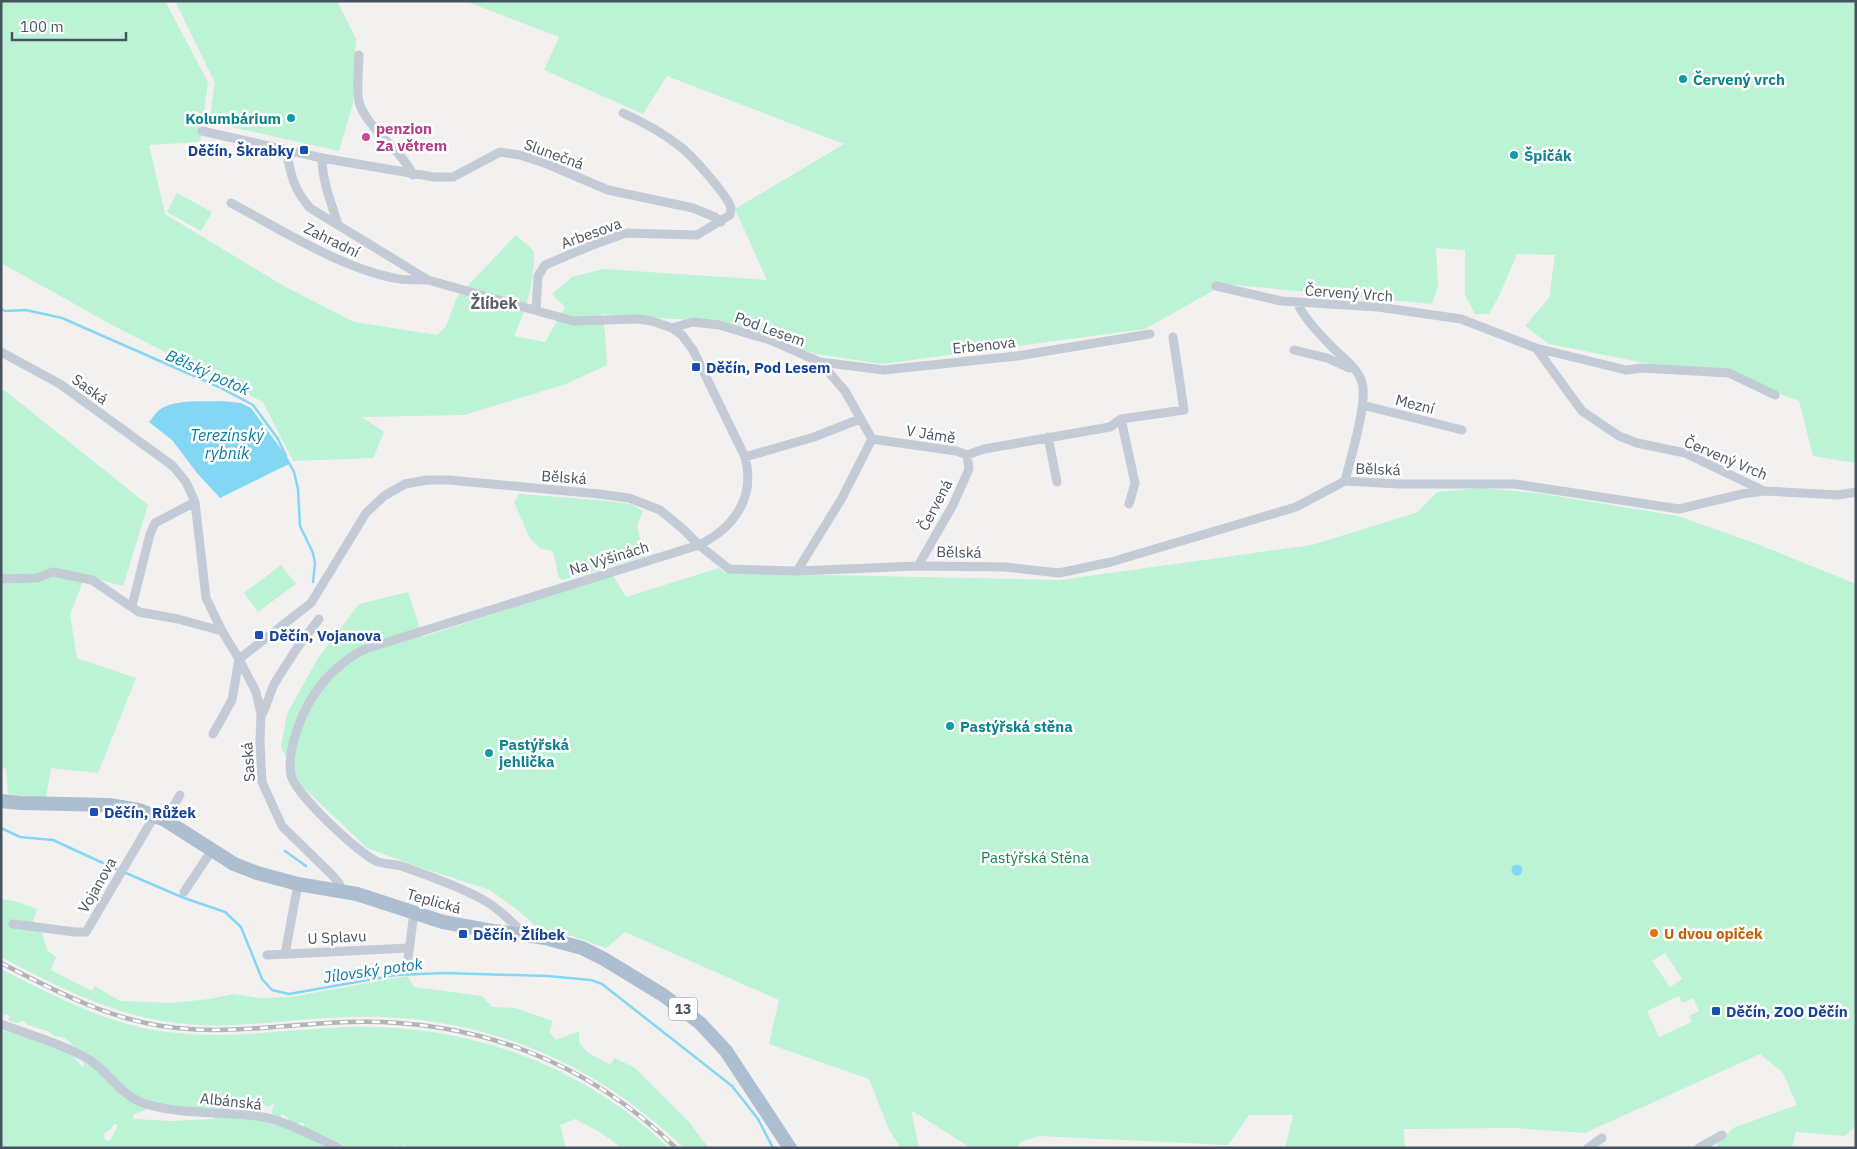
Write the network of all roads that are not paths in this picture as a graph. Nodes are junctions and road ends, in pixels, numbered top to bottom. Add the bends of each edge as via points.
1 (359, 55) dead end
2 (623, 113) dead end
3 (202, 132) dead end
4 (286, 150) junction
5 (322, 158) junction
6 (413, 175) junction
7 (231, 203) dead end
8 (720, 222) junction
9 (338, 224) junction
10 (428, 280) junction
11 (1216, 286) dead end
12 (1297, 302) junction
13 (532, 308) junction
14 (672, 328) junction
15 (1150, 334) dead end
16 (1173, 337) dead end
17 (1536, 348) junction
18 (1294, 350) dead end
19 (1, 352) edge
20 (820, 362) junction
21 (1354, 370) junction
22 (1776, 395) dead end
23 (1362, 405) junction
24 (860, 418) junction
25 (1121, 419) junction
26 (1462, 430) dead end
27 (1048, 437) junction
28 (872, 439) junction
29 (967, 455) junction
30 (745, 457) junction
31 (1344, 481) junction
32 (1057, 482) dead end
33 (1764, 491) junction
34 (1856, 492) edge
35 (195, 502) junction
36 (1129, 504) dead end
37 (699, 546) junction
38 (918, 566) junction
39 (797, 571) junction
40 (1, 579) edge
41 (132, 606) junction
42 (319, 619) dead end
43 (222, 631) junction
44 (240, 659) junction
45 (260, 714) junction
46 (213, 734) dead end
47 (180, 795) dead end
48 (1, 801) edge
49 (160, 818) junction
50 (212, 850) junction
51 (298, 884) junction
52 (184, 892) dead end
53 (343, 892) junction
54 (414, 913) junction
55 (13, 924) dead end
56 (525, 935) junction
57 (409, 948) junction
58 (285, 954) junction
59 (267, 955) dead end
60 (407, 966) dead end
61 (1, 1024) edge
62 (1722, 1135) dead end
63 (1602, 1138) dead end
64 (338, 1148) edge
65 (790, 1148) edge
66 (1588, 1148) edge
67 (1698, 1148) edge

1 - 6 street via 359,102 374,126 408,164
2 - 8 street via 682,148 707,174 731,207 730,215
3 - 4 street, Slunečná
4 - 5 street, Slunečná
4 - 9 street, Na Výšinách via 292,180 299,195 310,208
5 - 6 street, Slunečná
5 - 9 street
6 - 8 street, Slunečná via 453,177 500,152 520,155 608,190 693,208
7 - 10 street, Zahradní via 365,270 395,279
8 - 13 street, Arbesova via 696,235 626,233 545,266 538,276
9 - 10 street, Na Výšinách
10 - 13 street, Na Výšinách
11 - 12 street, Červený Vrch
12 - 17 street, Červený Vrch via 1378,307 1461,319
12 - 21 street via 1301,311
13 - 14 street, Na Výšinách via 573,321 638,319
14 - 20 street, Pod Lesem via 693,322 719,325 770,340
14 - 30 street, Na Výšinách via 693,350
15 - 20 street, Erbenova via 1017,356 884,370
16 - 25 street, V Jámě via 1184,410
17 - 22 street, Červený Vrch via 1626,370 1729,373
17 - 33 street, Červený Vrch via 1582,411 1612,432 1637,443 1685,453
18 - 21 street via 1327,358
19 - 35 street, Saská via 60,384 159,455 186,482
20 - 24 street, Pod Lesem via 844,391
21 - 23 street via 1362,382
23 - 26 street, Mezní
23 - 31 street
24 - 28 street
24 - 30 street via 814,437
25 - 27 street, V Jámě via 1110,427
25 - 36 street via 1135,483
27 - 29 street, V Jámě
27 - 32 street
28 - 29 street, V Jámě
28 - 39 street via 842,498
29 - 38 street, Červená via 969,469 953,505
30 - 37 street, Na Výšinách via 748,481 741,507 723,531
31 - 33 street, Bělská via 1515,484 1680,510
31 - 38 street, Bělská via 1296,507 1111,562 1059,573 1006,567
33 - 34 street, Červený Vrch via 1838,495
35 - 41 street via 155,523
35 - 43 street, Saská via 206,598
37 - 39 street, Bělská via 729,569
37 - 44 street, Bělská via 660,510 629,498 449,480 405,484 384,496 366,513 311,604
37 - 56 street, Na Výšinách via 365,649 349,658 324,681 309,701 295,735 291,757 295,785 309,801 368,857 444,881 480,898
38 - 39 street, Bělská
40 - 41 street via 37,578 54,572 92,580
41 - 43 street via 140,612
42 - 45 street via 274,684
43 - 44 street, Saská
44 - 45 street, Saská via 256,692
44 - 46 street via 232,700
45 - 53 street, Saská via 262,782 271,804 282,826 332,875
47 - 49 street, Vojanova
48 - 49 main road, Teplická / 13 via 109,805 139,810
49 - 50 main road, Teplická / 13
49 - 55 street, Vojanova via 124,866 86,932
50 - 51 main road, Teplická / 13 via 246,869
50 - 52 street
51 - 53 main road, Teplická / 13
51 - 58 street
53 - 54 main road, Teplická / 13
54 - 56 main road, Teplická / 13 via 464,926
54 - 57 street
56 - 65 main road, Teplická / 13 via 564,943 604,958 700,1023 726,1051
57 - 58 street, U Splavu
57 - 60 street
58 - 59 street, U Splavu
61 - 64 street, Albánská via 91,1061 141,1102 163,1108 258,1116 288,1124
62 - 67 street
63 - 66 street

